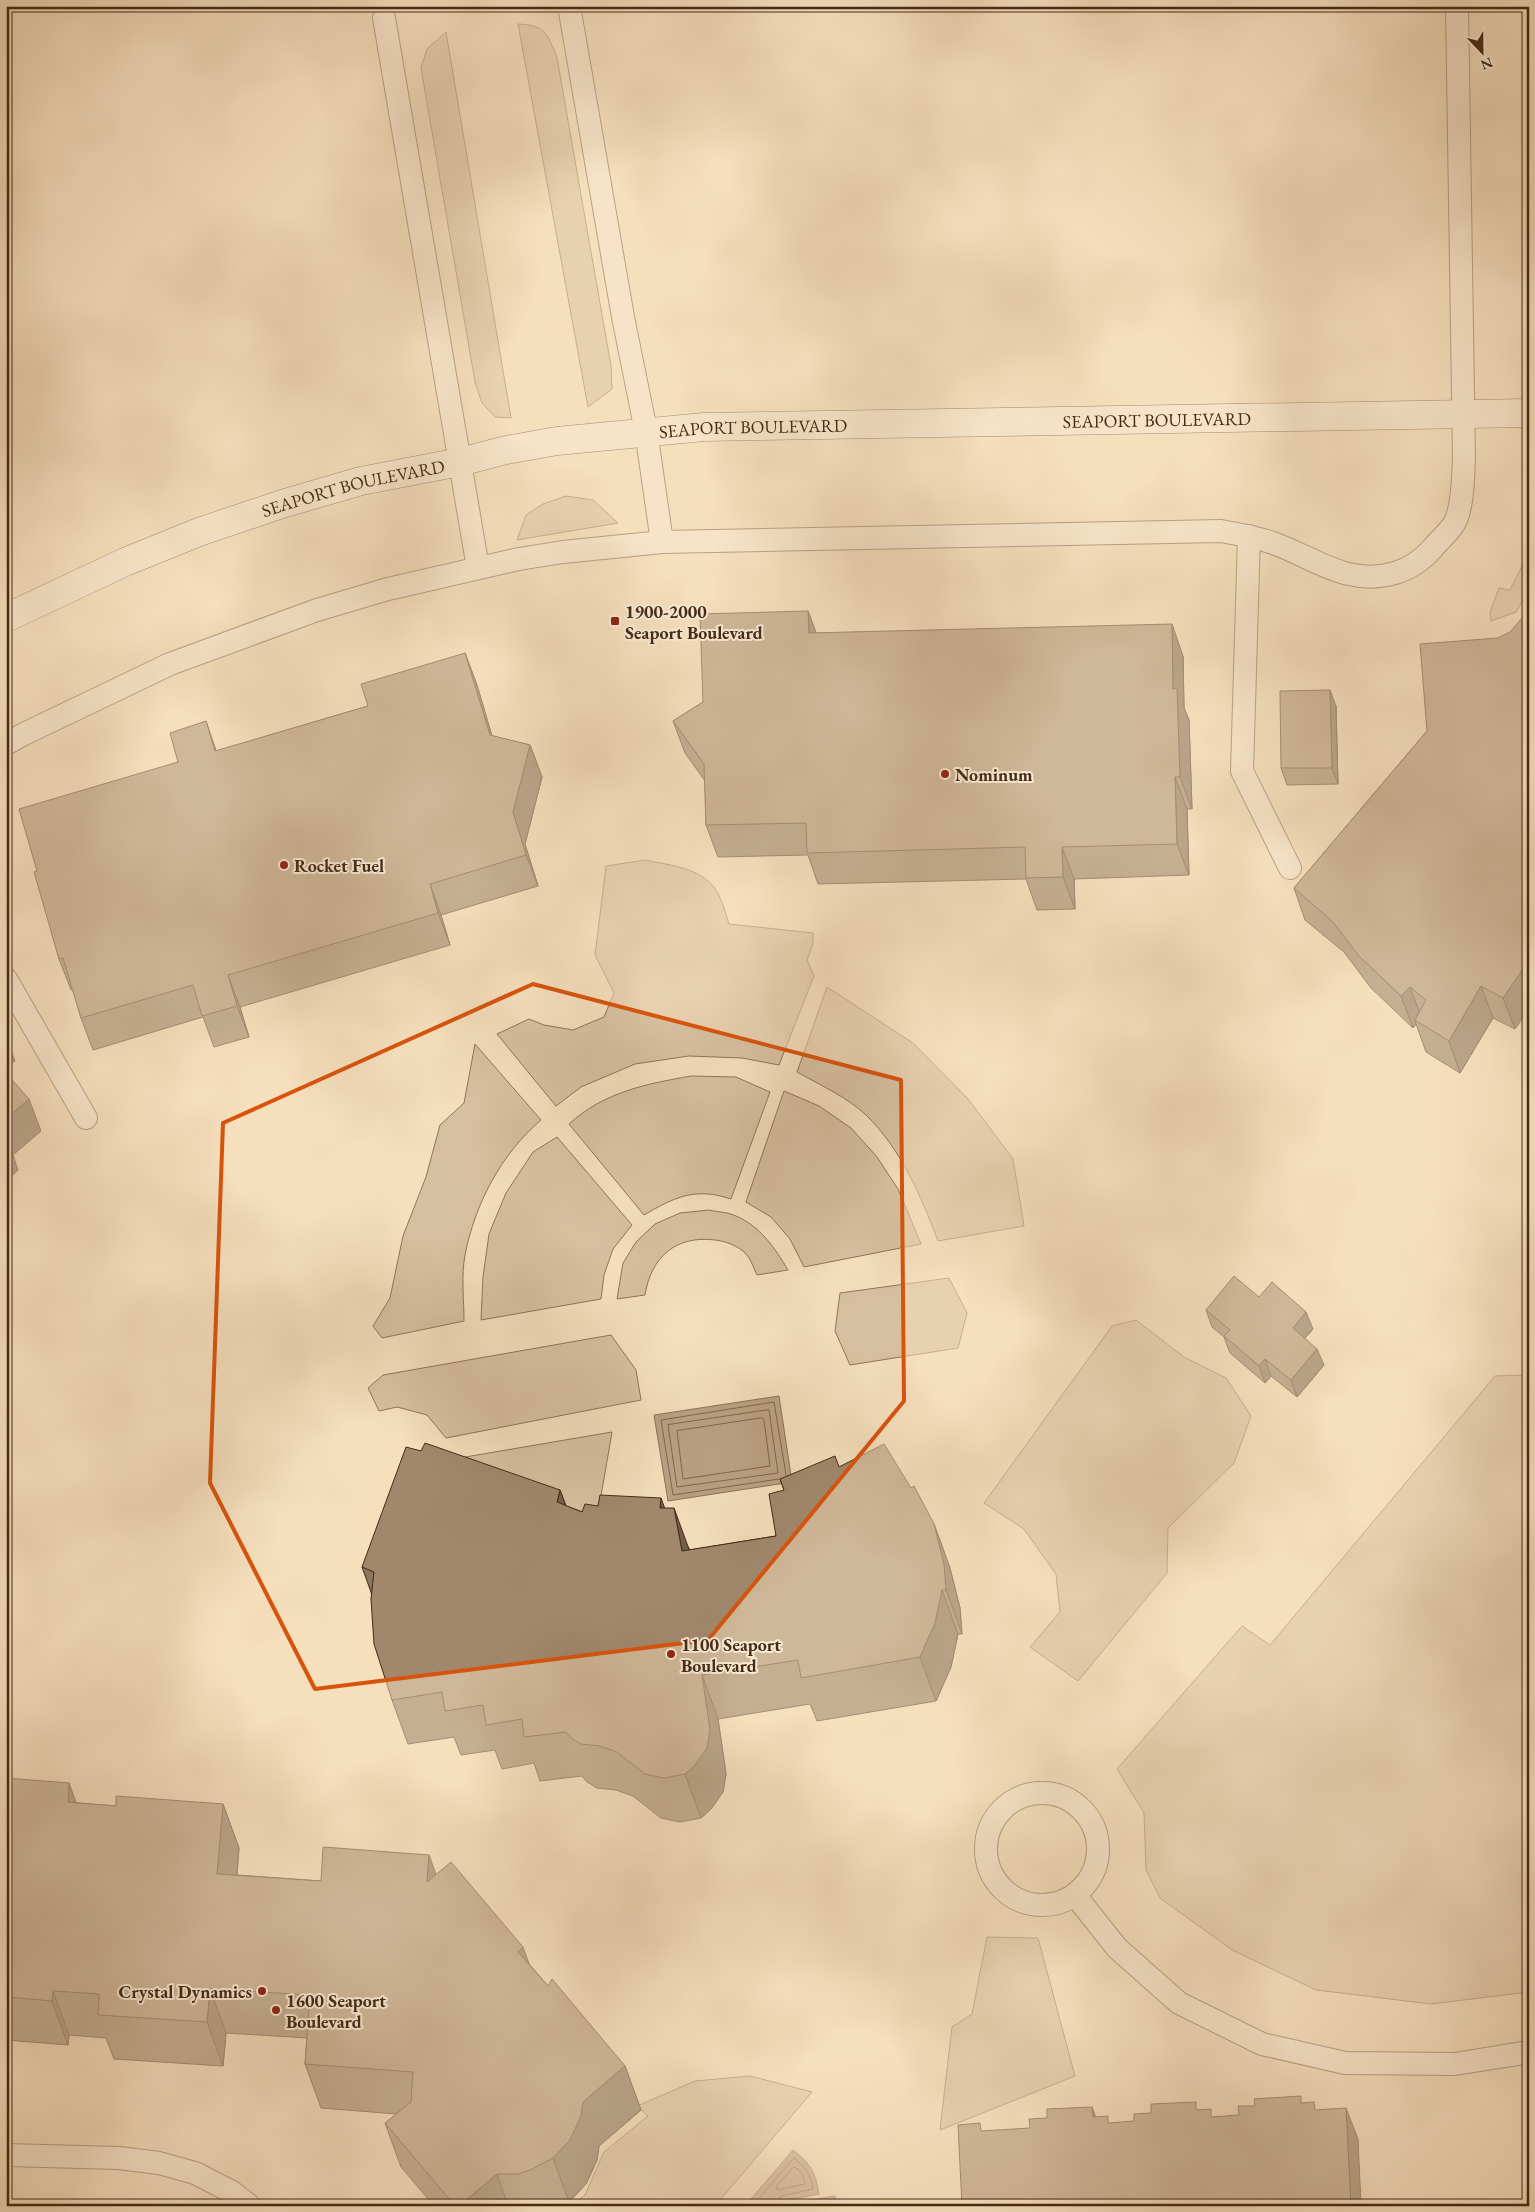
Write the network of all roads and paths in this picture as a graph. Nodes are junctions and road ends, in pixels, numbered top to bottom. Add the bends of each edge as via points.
1 (569, 6) edge
2 (1457, 6) edge
3 (384, 18) dead end
4 (1463, 413) junction
5 (1529, 413) edge
6 (646, 431) junction
7 (460, 462) junction
8 (1249, 536) junction
9 (662, 542) junction
10 (478, 568) junction
11 (6, 618) edge
12 (6, 744) edge
13 (1290, 868) dead end
14 (6, 979) edge
15 (86, 1118) dead end
16 (1075, 1895) junction
17 (1529, 2052) edge
18 (6, 2155) edge
19 (250, 2206) edge

1 - 6 lane
2 - 4 lane
3 - 7 lane
4 - 5 main road, SEAPORT BOULEVARD
4 - 6 main road, SEAPORT BOULEVARD via 704,427
4 - 8 lane via 1462,487 1456,520 1424,558 1404,571 1378,578 1351,576
6 - 7 main road, SEAPORT BOULEVARD via 557,441
6 - 9 lane
7 - 10 lane
7 - 11 main road, SEAPORT BOULEVARD via 361,481 199,532 60,591
8 - 9 lane via 1221,531
8 - 13 lane via 1242,771
9 - 10 lane via 563,552
10 - 12 lane via 388,589 236,638 170,664
14 - 15 lane
16 - 16 lane via 1097,1864 1098,1845 1094,1827 1084,1811 1068,1799 1051,1793 1032,1794 1014,1800 999,1812 989,1827 986,1863 994,1880 1007,1894 1022,1902 1041,1906 1059,1903
16 - 17 lane via 1117,1948 1179,2003 1262,2044 1345,2063 1455,2064
18 - 19 lane via 119,2158 159,2163 195,2173 232,2192

